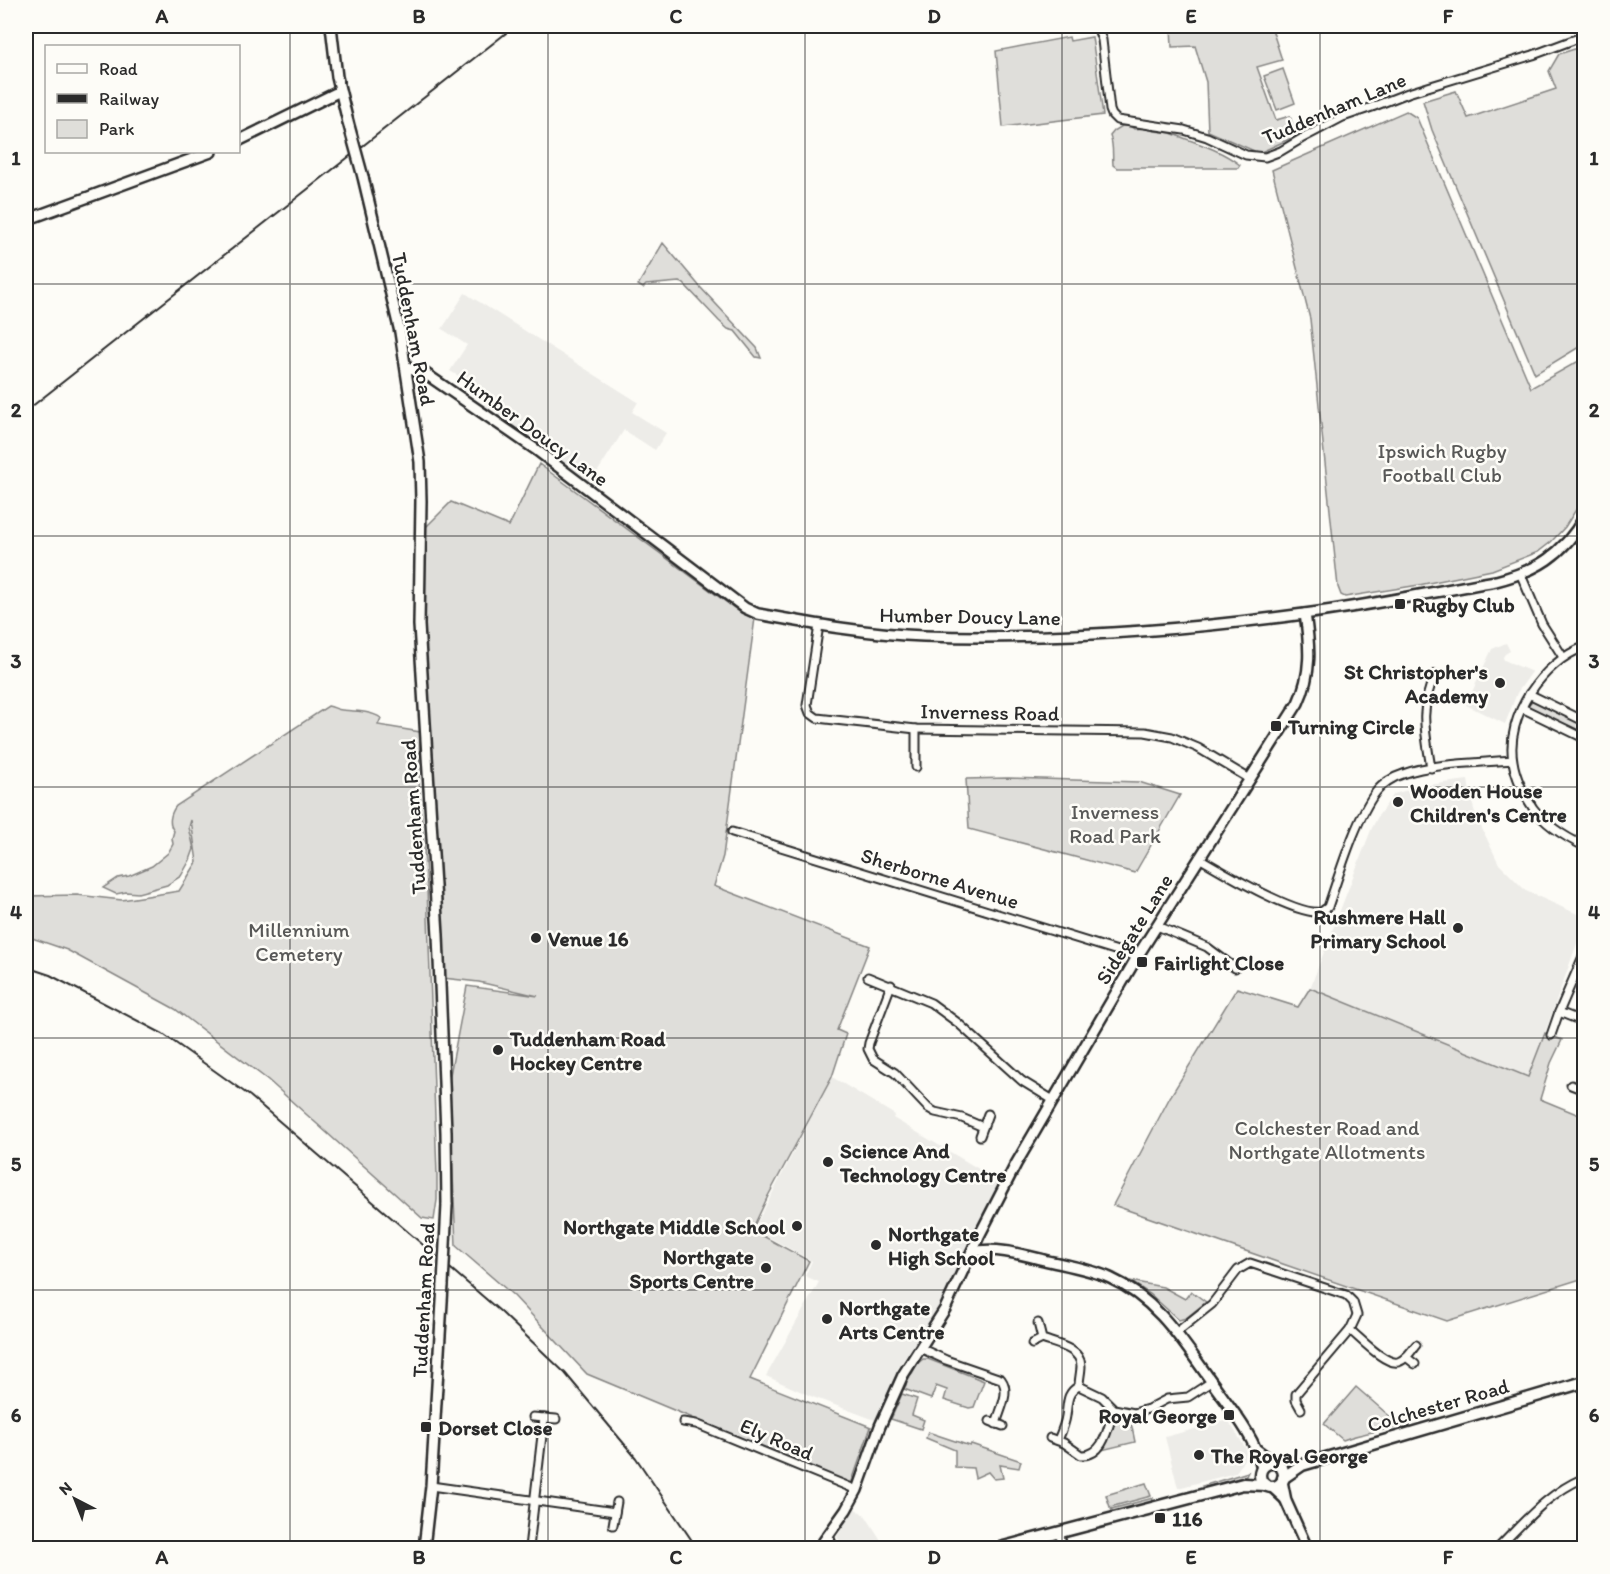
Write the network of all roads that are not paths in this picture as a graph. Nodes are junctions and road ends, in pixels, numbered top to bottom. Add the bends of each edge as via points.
1 (331, 26) edge
2 (1098, 29) dead end
3 (1584, 36) edge
4 (340, 91) junction
5 (240, 140) edge
6 (208, 153) edge
7 (26, 220) edge
8 (407, 368) junction
9 (1584, 518) edge
10 (1521, 575) junction
11 (1305, 614) junction
12 (819, 626) junction
13 (1584, 647) edge
14 (1563, 657) junction
15 (1435, 674) dead end
16 (1529, 694) junction
17 (1522, 708) junction
18 (1584, 721) edge
19 (916, 729) junction
20 (1584, 738) edge
21 (1512, 760) junction
22 (916, 767) dead end
23 (1431, 768) junction
24 (1250, 779) junction
25 (732, 832) dead end
26 (1584, 846) edge
27 (1199, 858) junction
28 (1156, 926) junction
29 (1584, 954) edge
30 (1137, 957) junction
31 (1235, 968) dead end
32 (868, 977) dead end
33 (891, 985) junction
34 (1559, 1012) junction
35 (1584, 1022) edge
36 (1551, 1035) dead end
37 (1571, 1085) dead end
38 (1584, 1090) edge
39 (1053, 1100) junction
40 (988, 1114) dead end
41 (983, 1127) junction
42 (980, 1136) dead end
43 (979, 1236) junction
44 (1002, 1250) junction
45 (972, 1252) junction
46 (1038, 1323) dead end
47 (1350, 1330) junction
48 (1177, 1332) junction
49 (1042, 1339) junction
50 (1032, 1344) dead end
51 (1416, 1346) dead end
52 (920, 1348) junction
53 (1406, 1357) junction
54 (1415, 1364) dead end
55 (1211, 1382) junction
56 (1584, 1382) edge
57 (1079, 1386) junction
58 (1114, 1409) junction
59 (1301, 1409) dead end
60 (533, 1417) dead end
61 (544, 1418) junction
62 (556, 1419) dead end
63 (683, 1422) dead end
64 (996, 1424) dead end
65 (1256, 1449) junction
66 (1277, 1464) junction
67 (1302, 1466) junction
68 (1261, 1469) junction
69 (1584, 1478) edge
70 (1276, 1483) junction
71 (1243, 1484) junction
72 (431, 1486) junction
73 (857, 1490) junction
74 (536, 1501) junction
75 (616, 1502) dead end
76 (615, 1512) junction
77 (613, 1525) dead end
78 (1059, 1533) junction
79 (828, 1537) junction
80 (1063, 1547) edge
81 (424, 1548) edge
82 (529, 1548) edge
83 (819, 1548) edge
84 (832, 1548) edge
85 (1000, 1548) edge
86 (1053, 1548) edge
87 (1307, 1548) edge
88 (1498, 1548) edge

1 - 4 street, Tuddenham Road
2 - 3 street, Tuddenham Lane via 1110,110 1117,120 1184,130 1207,136 1246,156 1265,157 1343,117
4 - 5 street
4 - 8 street, Tuddenham Road, bridge
6 - 7 street
8 - 12 street, Humber Doucy Lane via 426,374 535,449 745,608
8 - 72 street, Tuddenham Road, bridge via 421,489 419,625 447,1132 447,1205
9 - 10 street, Humber Doucy Lane via 1556,553
10 - 11 street, Humber Doucy Lane
10 - 14 street via 1542,624
11 - 12 street, Humber Doucy Lane via 1076,636 922,636
11 - 24 street, Sidegate Lane via 1311,655 1304,691
12 - 19 street, Inverness Road via 807,705 810,713 817,718
13 - 14 street
14 - 16 street
15 - 23 street via 1424,708
16 - 17 street
16 - 18 street
17 - 20 street
17 - 21 street
19 - 22 street
19 - 24 street, Inverness Road via 1145,732 1172,737 1198,748
21 - 23 street
21 - 26 street via 1533,808 1551,826
23 - 27 street via 1403,774 1377,790 1362,818 1328,907 1321,912 1305,910 1245,885
24 - 27 street, Sidegate Lane
25 - 30 street, Sherborne Avenue
27 - 28 street, Sidegate Lane
28 - 30 street, Sidegate Lane
28 - 31 street via 1207,947
29 - 34 street
30 - 39 street, Sidegate Lane
32 - 33 street
33 - 39 street via 939,1008 1022,1081
33 - 41 street via 869,1043 871,1056 895,1073 931,1111
34 - 35 street
34 - 36 street
37 - 38 street
39 - 43 street, Sidegate Lane
40 - 41 street
41 - 42 street
43 - 44 street
43 - 45 street, Sidegate Lane
44 - 45 street
44 - 48 street via 1109,1277 1149,1303
45 - 52 street, Sidegate Lane via 945,1309
46 - 49 street
47 - 48 street via 1357,1315 1346,1295 1246,1264 1212,1304
47 - 53 street via 1384,1359 1395,1362
47 - 59 street via 1296,1394
48 - 55 street
49 - 50 street
49 - 57 street via 1078,1356
51 - 53 street
52 - 64 street via 1003,1382 1006,1394
52 - 73 street, Sidegate Lane via 896,1389
53 - 54 street
55 - 58 street via 1188,1397 1167,1399 1141,1412
55 - 65 street
56 - 67 main road, Colchester Road
57 - 58 street via 1102,1397
57 - 58 street via 1070,1393 1066,1415 1054,1439 1081,1455 1094,1453 1101,1446
60 - 61 street
61 - 62 street
61 - 74 street
63 - 73 street, Ely Road
65 - 66 street
65 - 68 street
66 - 67 main road, Colchester Road
66 - 68 main road via 1268,1463
66 - 70 main road via 1283,1471
67 - 70 main road, Colchester Road
68 - 70 main road via 1260,1479
68 - 71 main road
69 - 88 street via 1543,1503
70 - 71 main road
70 - 87 street
71 - 78 main road
72 - 74 street
72 - 81 street, Tuddenham Road
73 - 79 street, Sidegate Lane
74 - 76 street
74 - 82 street
75 - 76 street
76 - 77 street
78 - 80 street
78 - 85 main road
79 - 83 street, Sidegate Lane
79 - 84 street
80 - 86 street

